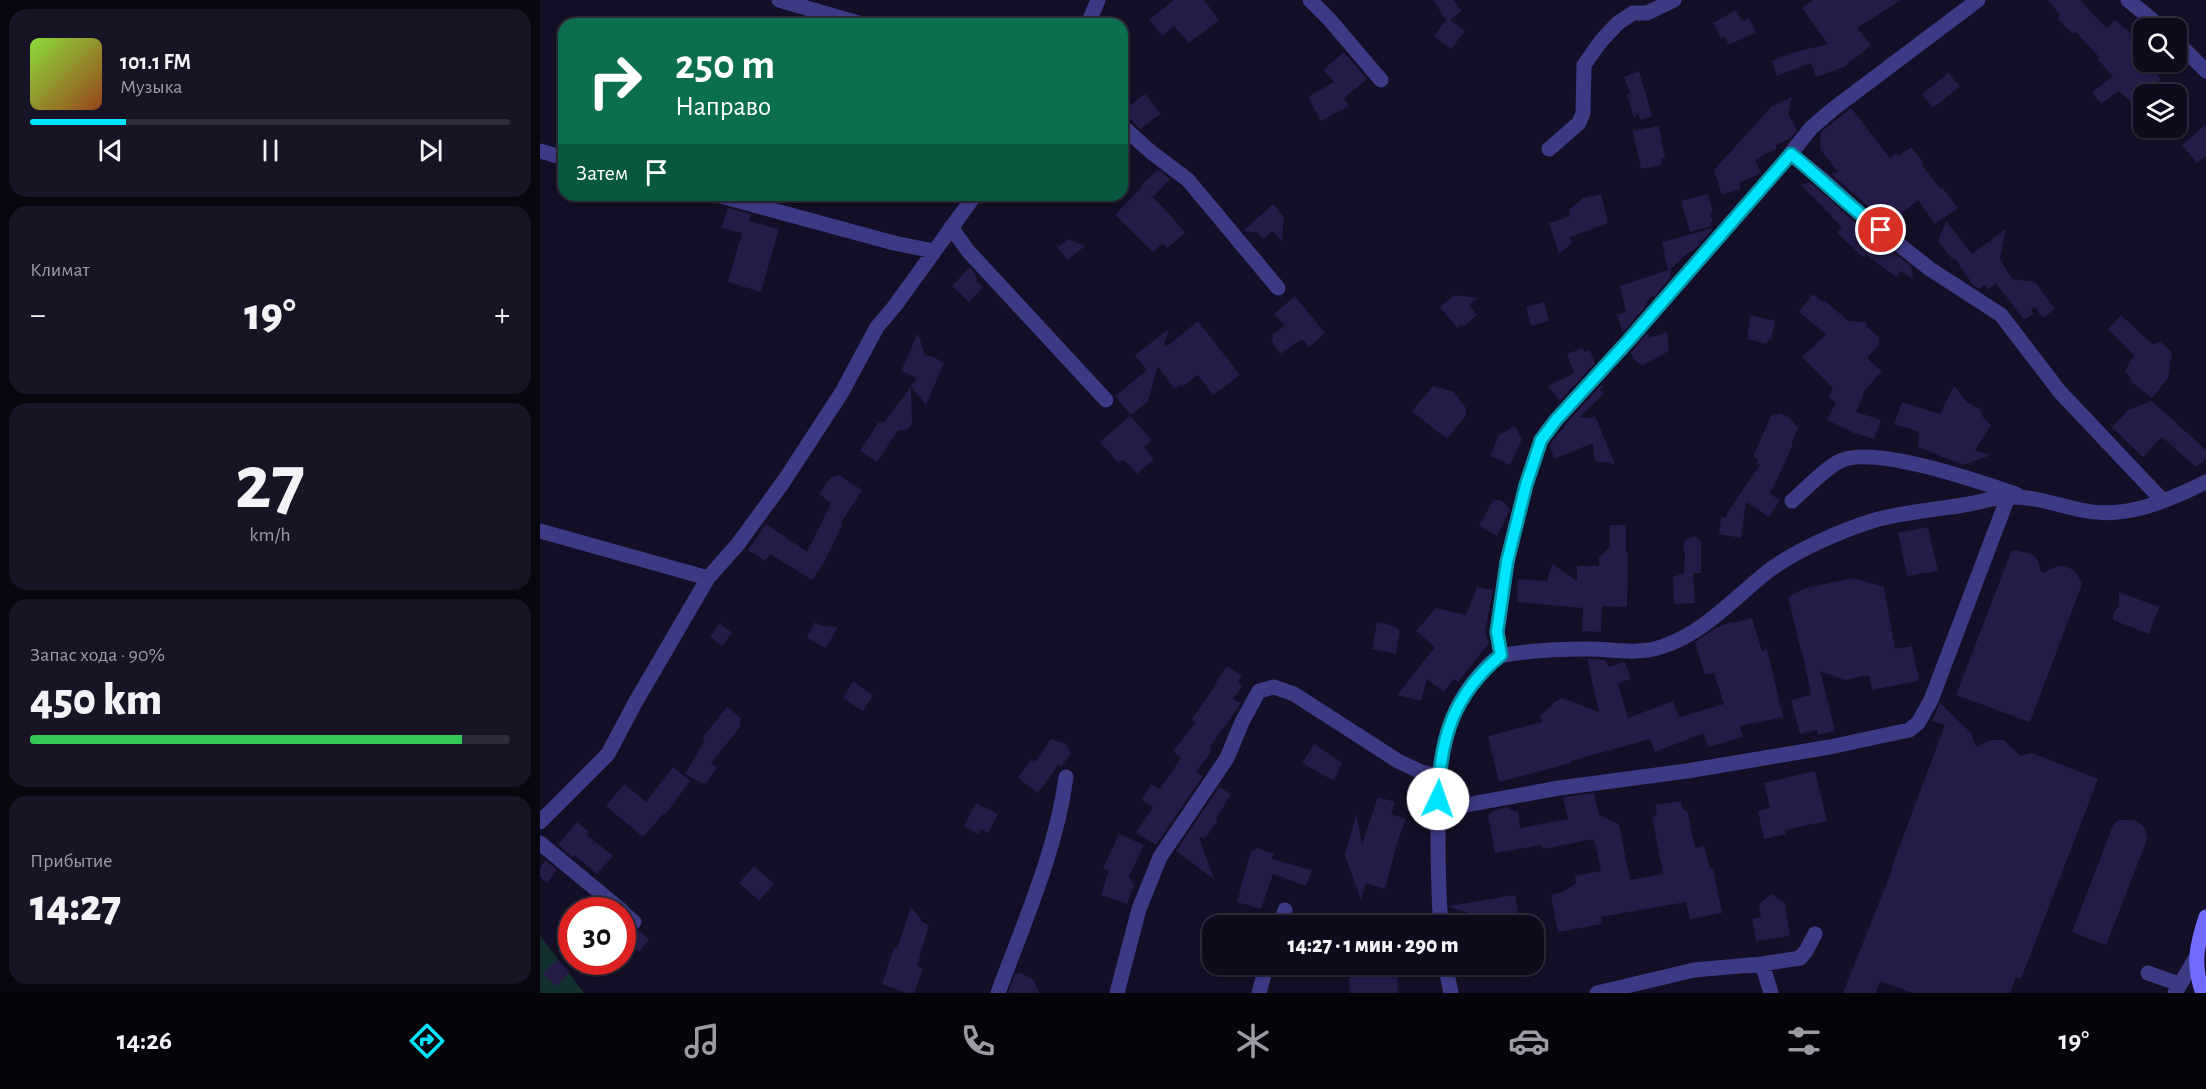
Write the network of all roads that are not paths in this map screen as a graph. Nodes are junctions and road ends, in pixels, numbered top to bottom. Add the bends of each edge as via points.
1 (779, 0) edge
2 (1098, 0) edge
3 (1310, 0) edge
4 (1674, 0) edge
5 (1978, 0) edge
6 (2128, 0) edge
7 (841, 18) edge
8 (1090, 18) edge
9 (2150, 18) edge
10 (2187, 52) edge
11 (2206, 71) edge
12 (1381, 80) dead end
13 (1128, 132) edge
14 (1549, 149) dead end
15 (540, 151) edge
16 (1791, 154) junction
17 (558, 156) edge
18 (739, 201) edge
19 (970, 201) edge
20 (951, 227) junction
21 (934, 251) junction
22 (1278, 288) dead end
23 (1106, 400) dead end
24 (2206, 482) edge
25 (2008, 497) junction
26 (2030, 499) junction
27 (1792, 501) dead end
28 (2163, 501) junction
29 (540, 531) edge
30 (708, 578) junction
31 (1501, 655) junction
32 (1438, 776) junction
33 (1066, 777) dead end
34 (1438, 810) junction
35 (540, 822) edge
36 (540, 843) edge
37 (604, 897) edge
38 (1285, 910) dead end
39 (1283, 915) edge
40 (1440, 915) edge
41 (2206, 917) edge
42 (1815, 934) dead end
43 (2195, 959) junction
44 (1762, 964) junction
45 (2148, 973) dead end
46 (1264, 975) edge
47 (1447, 975) edge
48 (1642, 988) edge
49 (2177, 988) edge
50 (998, 993) edge
51 (1117, 993) edge
52 (1259, 993) edge
53 (1451, 993) edge
54 (1597, 993) edge
55 (1771, 993) edge
56 (2203, 993) edge

1 - 7 street
2 - 8 street
3 - 12 street
4 - 14 street via 1647,13 1633,14 1601,40 1584,65 1583,114 1579,123
5 - 16 street via 1833,109 1811,128
6 - 9 street
10 - 11 street
13 - 22 street via 1188,180
15 - 17 street
16 - 28 street via 1930,268 2001,315 2060,392
16 - 31 street via 1541,440 1507,562 1497,632
18 - 21 street
19 - 20 street
20 - 21 street
20 - 23 street via 968,251
21 - 30 street via 877,327 842,392 783,481
24 - 28 street
25 - 26 street
25 - 31 street via 1911,511 1849,529 1770,570 1694,633 1658,649
25 - 34 street via 1930,700 1918,723 1909,730 1830,747
26 - 27 street via 1922,466 1852,457 1839,462
26 - 28 street via 2106,514
29 - 30 street
30 - 35 street via 608,754
31 - 32 street via 1471,684 1453,714
32 - 34 street
32 - 51 street via 1398,760 1294,694 1274,687 1259,691 1217,774 1160,857 1139,909
33 - 50 street via 1063,800 1028,917
34 - 40 street
36 - 37 street
38 - 39 street
41 - 43 main road
42 - 44 street via 1800,958
43 - 49 street
43 - 56 main road
44 - 48 street via 1694,970
44 - 55 street
45 - 49 street
46 - 52 street
47 - 53 street
48 - 54 street

